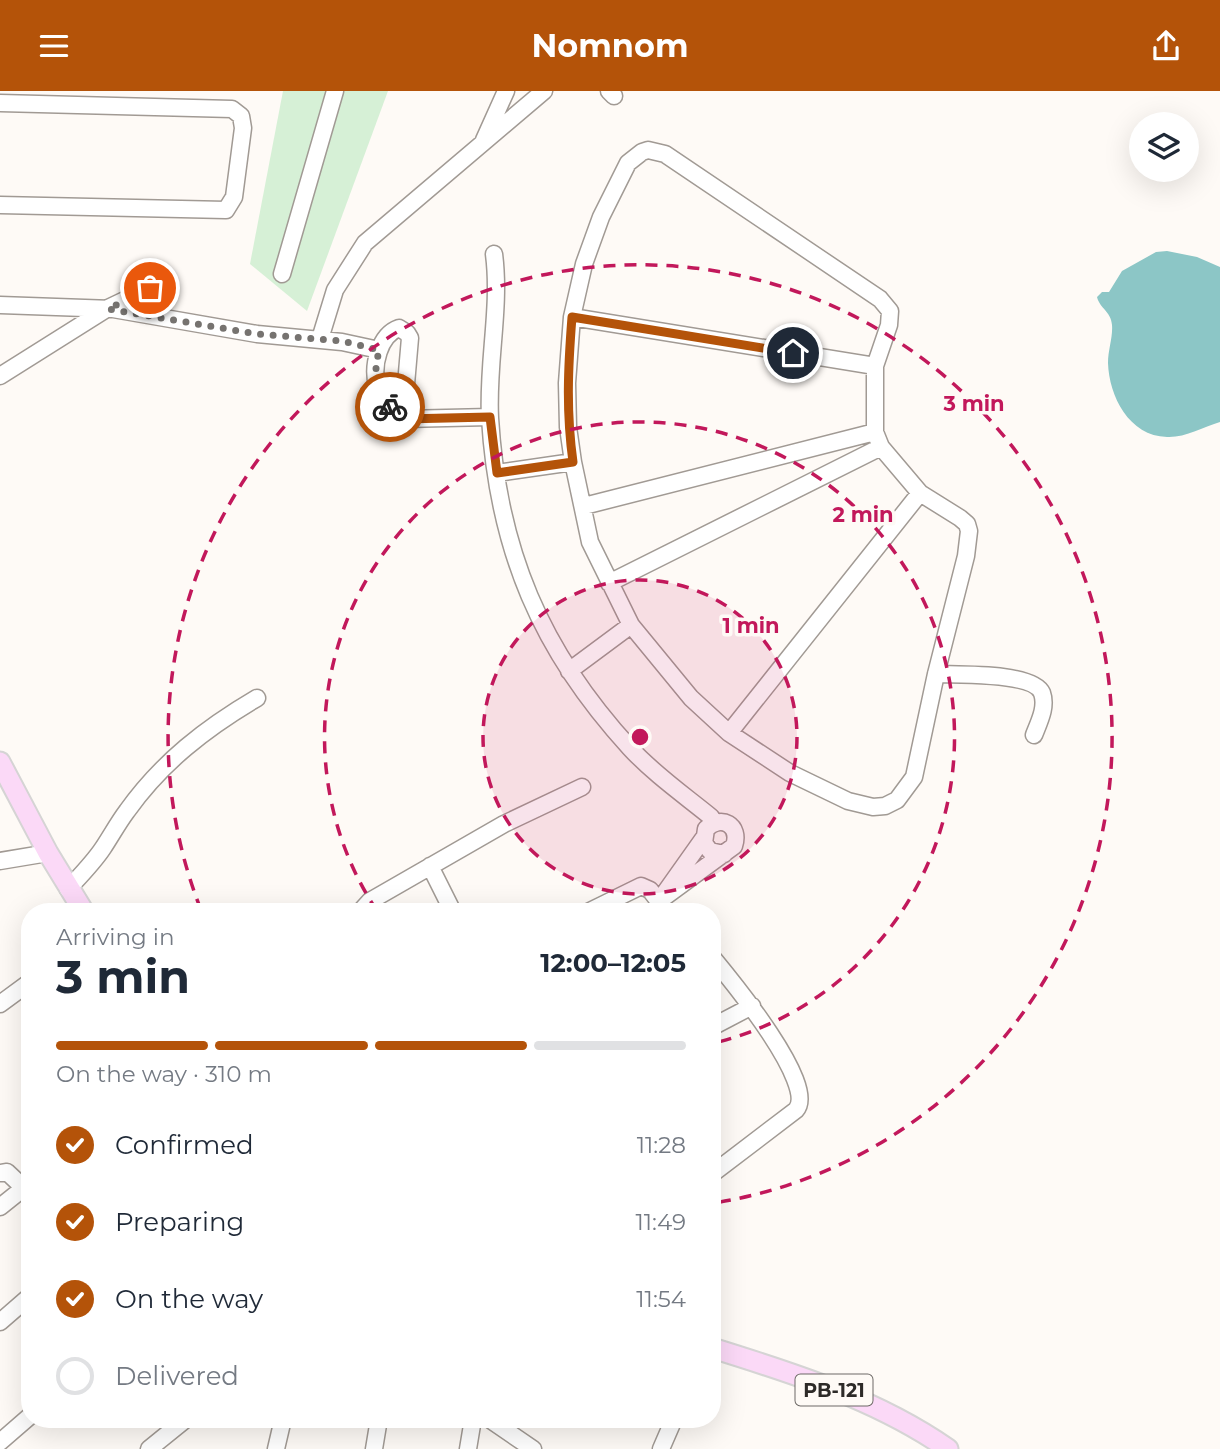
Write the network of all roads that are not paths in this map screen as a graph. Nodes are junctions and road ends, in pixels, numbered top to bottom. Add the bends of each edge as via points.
1 (335, 91) edge
2 (506, 91) edge
3 (544, 91) edge
4 (0, 103) edge
5 (482, 144) junction
6 (0, 205) edge
7 (494, 254) dead end
8 (282, 274) dead end
9 (150, 288) dead end
10 (0, 305) edge
11 (108, 309) junction
12 (572, 317) junction
13 (320, 339) junction
14 (379, 350) junction
15 (876, 366) junction
16 (0, 376) edge
17 (490, 417) junction
18 (404, 419) junction
19 (878, 440) junction
20 (573, 462) junction
21 (497, 473) junction
22 (920, 493) junction
23 (584, 506) junction
24 (609, 583) junction
25 (631, 625) junction
26 (569, 671) junction
27 (936, 674) junction
28 (257, 698) dead end
29 (729, 733) junction
30 (1034, 735) dead end
31 (0, 762) edge
32 (582, 787) dead end
33 (714, 822) junction
34 (703, 839) junction
35 (48, 853) junction
36 (723, 854) junction
37 (0, 861) edge
38 (430, 866) junction
39 (68, 889) junction
40 (78, 903) edge
41 (368, 903) edge
42 (448, 903) edge
43 (605, 903) edge
44 (659, 903) edge
45 (665, 903) edge
46 (668, 903) edge
47 (721, 968) edge
48 (21, 989) edge
49 (0, 1004) edge
50 (752, 1006) junction
51 (721, 1022) edge
52 (721, 1167) edge
53 (2, 1169) edge
54 (21, 1181) edge
55 (21, 1190) edge
56 (0, 1207) edge
57 (21, 1304) edge
58 (0, 1322) edge
59 (721, 1351) edge
60 (21, 1423) edge
61 (175, 1428) edge
62 (281, 1428) edge
63 (378, 1428) edge
64 (472, 1428) edge
65 (502, 1428) edge
66 (670, 1428) edge
67 (1, 1440) edge
68 (149, 1449) edge
69 (276, 1449) edge
70 (374, 1449) edge
71 (468, 1449) edge
72 (533, 1449) edge
73 (661, 1449) edge
74 (948, 1449) edge

1 - 8 street
2 - 5 street
3 - 5 street
4 - 6 street via 232,109 241,116 243,128 234,197 223,211
5 - 13 street via 365,243 335,290
7 - 17 street via 498,281
9 - 11 street
10 - 11 street
11 - 13 street via 257,334
11 - 16 street
12 - 15 street
12 - 15 street via 584,264 618,181 637,155 657,151 880,299 891,316
12 - 20 street via 567,383
13 - 14 street
14 - 18 street via 377,387
14 - 18 street via 396,328 410,338
15 - 19 street
17 - 18 street
17 - 21 street
19 - 22 street
19 - 23 street
19 - 24 street
20 - 21 street
20 - 23 street
21 - 26 street via 510,544 525,587 543,629
22 - 27 street via 960,518 969,531
22 - 29 street
23 - 24 street via 590,542
24 - 25 street
25 - 26 street
25 - 29 street via 691,698
26 - 33 street via 631,750
27 - 29 street via 914,777 897,800 884,806 863,807 848,801 790,773
27 - 30 street via 1035,684 1044,705
28 - 39 street via 216,722 169,763
31 - 35 main road
32 - 38 street
33 - 34 street
33 - 36 street via 727,823 736,832 734,846
34 - 36 street via 710,851
34 - 45 street
35 - 37 street
35 - 39 main road
36 - 46 street
38 - 41 street
38 - 42 street
39 - 40 main road
43 - 44 street via 644,886
47 - 50 street
48 - 49 street
50 - 51 street
50 - 52 street via 793,1074 801,1100 796,1110
53 - 54 street
55 - 56 street
57 - 58 street
59 - 74 main road, PB-121 via 857,1400
60 - 67 street
61 - 68 street
62 - 69 street
63 - 70 street
64 - 71 street
65 - 72 street
66 - 73 street

